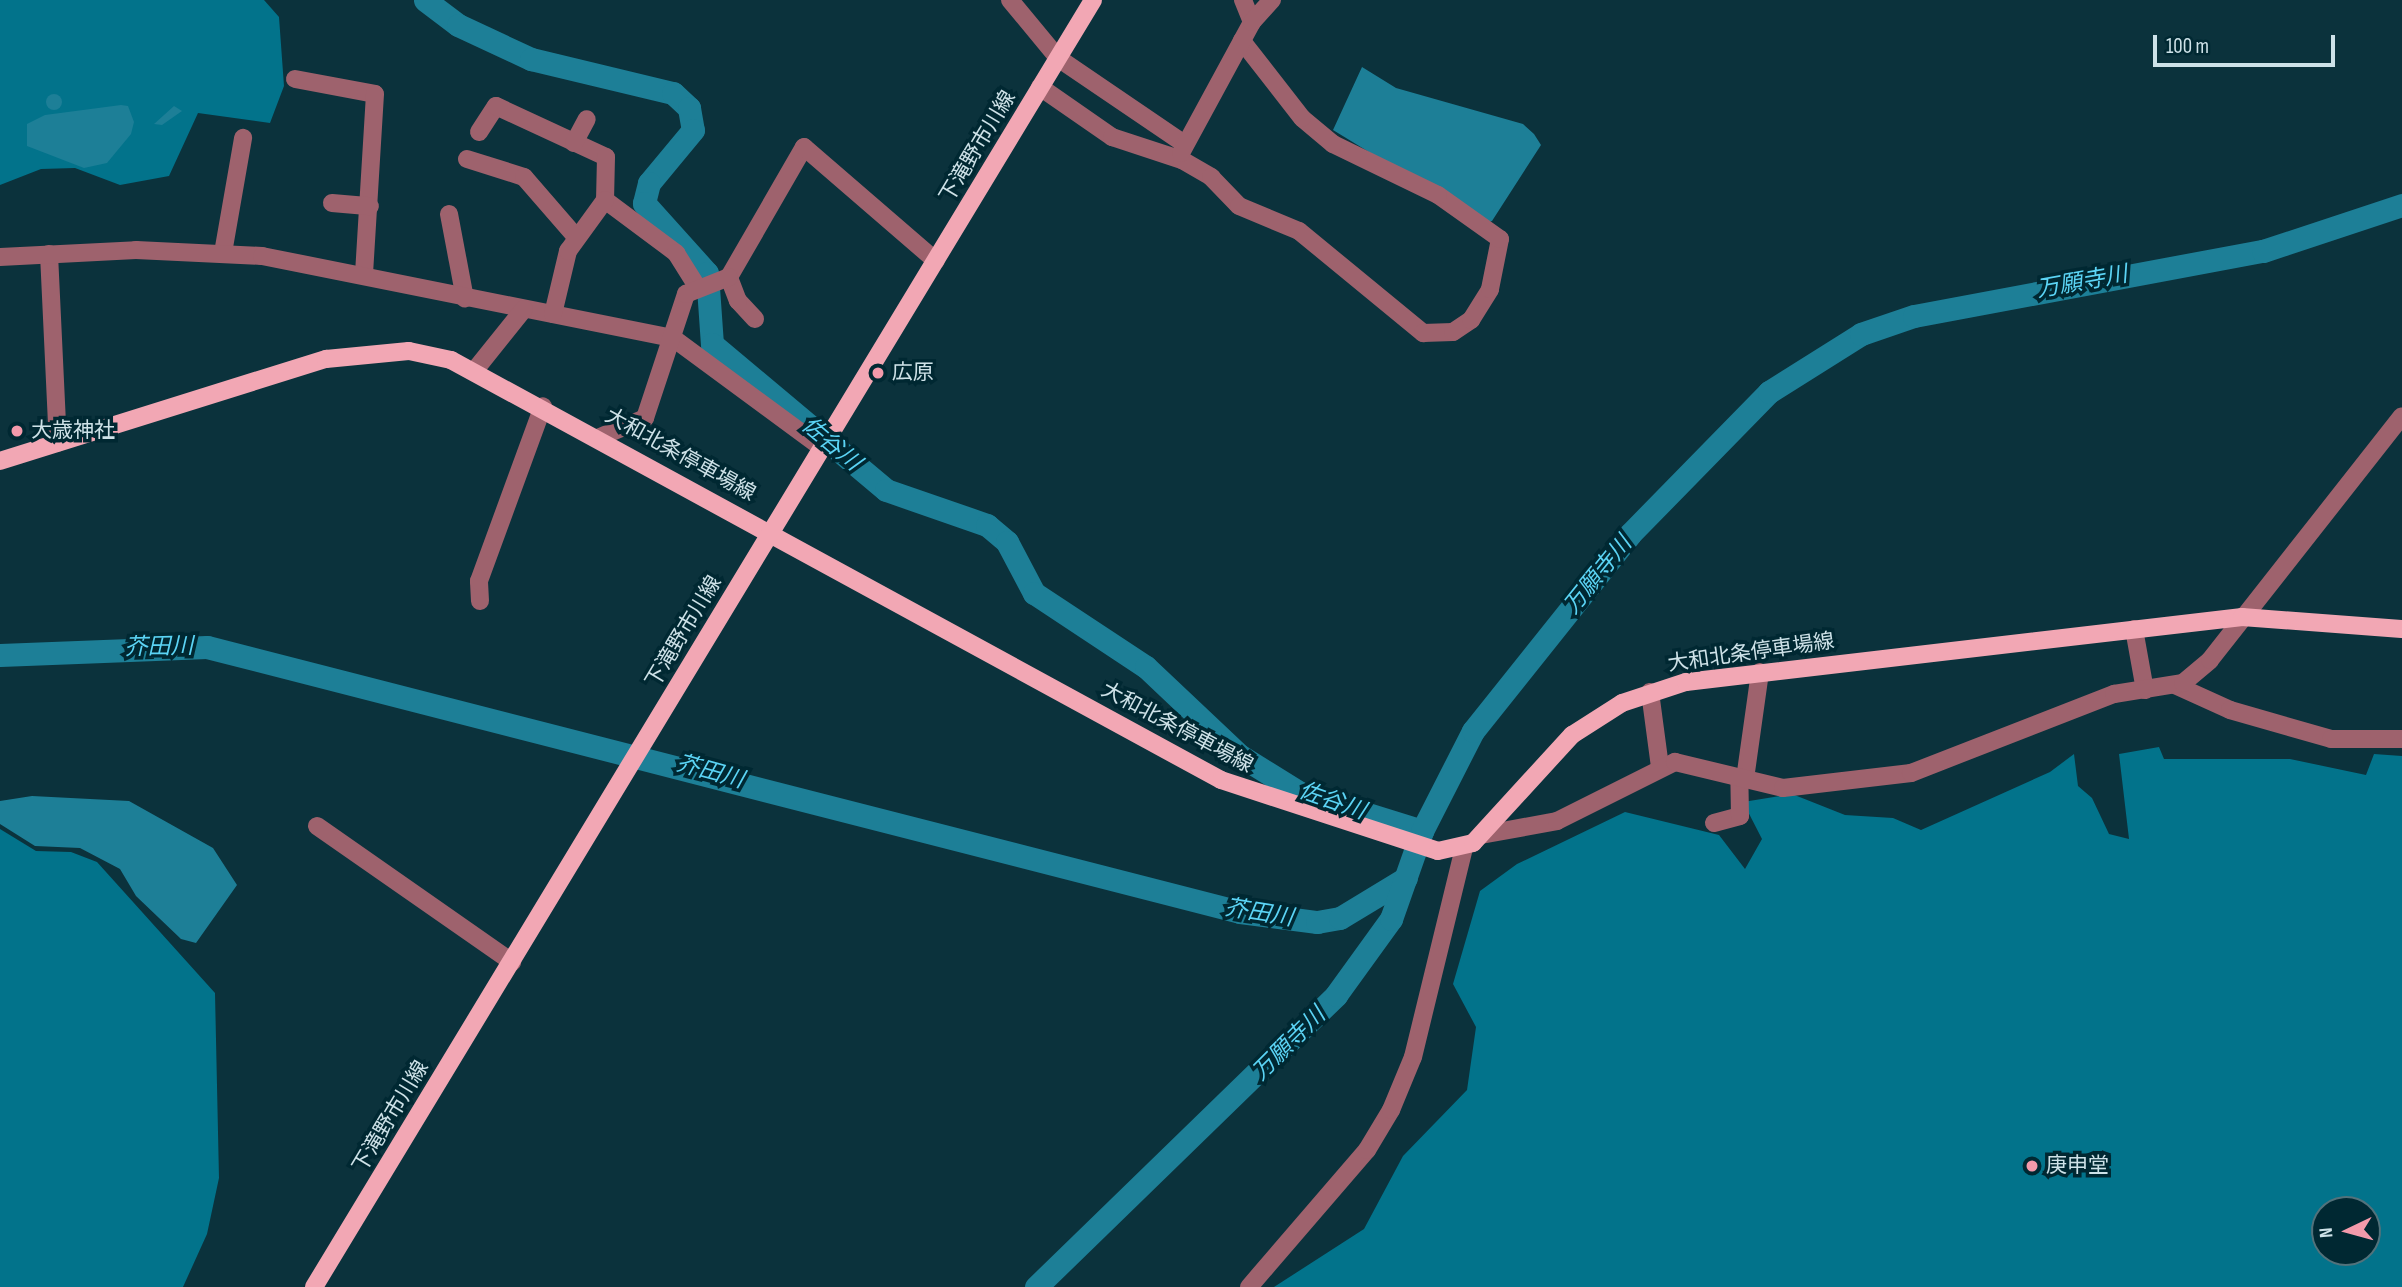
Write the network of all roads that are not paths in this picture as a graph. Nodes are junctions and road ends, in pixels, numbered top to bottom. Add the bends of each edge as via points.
1 (1010, 0) edge
2 (1093, 0) edge
3 (1243, 0) edge
4 (1272, 0) edge
5 (1252, 22) junction
6 (1241, 41) junction
7 (1058, 58) junction
8 (295, 79) dead end
9 (1040, 87) junction
10 (587, 119) dead end
11 (479, 132) dead end
12 (243, 138) dead end
13 (575, 144) junction
14 (1182, 151) junction
15 (467, 159) dead end
16 (606, 200) junction
17 (332, 203) dead end
18 (370, 206) junction
19 (449, 214) dead end
20 (576, 237) junction
21 (223, 253) junction
22 (49, 254) junction
23 (0, 257) edge
24 (936, 261) junction
25 (364, 273) junction
26 (729, 277) junction
27 (697, 286) junction
28 (465, 299) junction
29 (524, 309) junction
30 (552, 314) junction
31 (755, 319) dead end
32 (673, 338) junction
33 (475, 370) junction
34 (543, 406) junction
35 (2402, 416) edge
36 (600, 437) junction
37 (826, 442) junction
38 (58, 443) junction
39 (0, 461) edge
40 (771, 530) junction
41 (480, 601) dead end
42 (2242, 617) junction
43 (2134, 629) junction
44 (2402, 629) edge
45 (1760, 672) junction
46 (2175, 685) junction
47 (2146, 690) junction
48 (1650, 692) junction
49 (2402, 739) edge
50 (1660, 767) junction
51 (1742, 778) junction
52 (1714, 823) dead end
53 (317, 826) dead end
54 (1481, 835) junction
55 (1464, 848) junction
56 (512, 962) junction
57 (314, 1287) edge
58 (1249, 1287) edge

1 - 7 street
2 - 7 main road, 下滝野市川線
3 - 5 street
4 - 5 street
5 - 6 street
6 - 14 street
6 - 14 street via 1301,118 1333,144 1438,195 1500,239 1490,289 1471,320 1453,332 1423,333 1299,231 1240,206
7 - 9 main road, 下滝野市川線
7 - 14 street
8 - 18 street via 375,94
9 - 14 street via 1112,137
9 - 24 main road, 下滝野市川線
10 - 13 street
11 - 13 street via 496,106
12 - 21 street
13 - 16 street via 606,157
15 - 20 street via 524,177
16 - 20 street
16 - 27 street via 676,253
17 - 18 street
18 - 25 street
19 - 28 street
20 - 30 street
21 - 22 street
21 - 25 street
22 - 23 street
22 - 38 street
24 - 26 street via 804,147
24 - 37 main road, 下滝野市川線
25 - 28 street
26 - 27 street
26 - 31 street via 738,301
27 - 32 street via 686,294
28 - 29 street
29 - 30 street
29 - 33 street
30 - 32 street
32 - 36 street via 645,418
32 - 37 street
33 - 34 main road, 大和北条停車場線
33 - 38 main road, 大和北条停車場線 via 409,351 368,351
34 - 36 main road, 大和北条停車場線
34 - 41 street via 479,581
35 - 42 street
36 - 40 main road, 大和北条停車場線
37 - 40 main road, 下滝野市川線
38 - 39 main road, 大和北条停車場線
40 - 55 main road, 大和北条停車場線 via 1221,780 1425,849
40 - 56 main road, 下滝野市川線
42 - 43 main road, 大和北条停車場線
42 - 44 main road, 大和北条停車場線
42 - 46 street via 2195,676
43 - 45 main road, 大和北条停車場線
43 - 47 street
45 - 48 main road, 大和北条停車場線
45 - 51 street
46 - 47 street
46 - 49 street via 2230,710 2331,739
47 - 51 street via 2114,694 1911,773 1783,788
48 - 50 street
48 - 54 main road, 大和北条停車場線 via 1572,734
50 - 51 street via 1693,762
50 - 54 street via 1557,821
51 - 52 street via 1740,816
53 - 56 street
54 - 55 main road, 大和北条停車場線
55 - 58 street via 1413,1057 1391,1110 1367,1150
56 - 57 main road, 下滝野市川線

